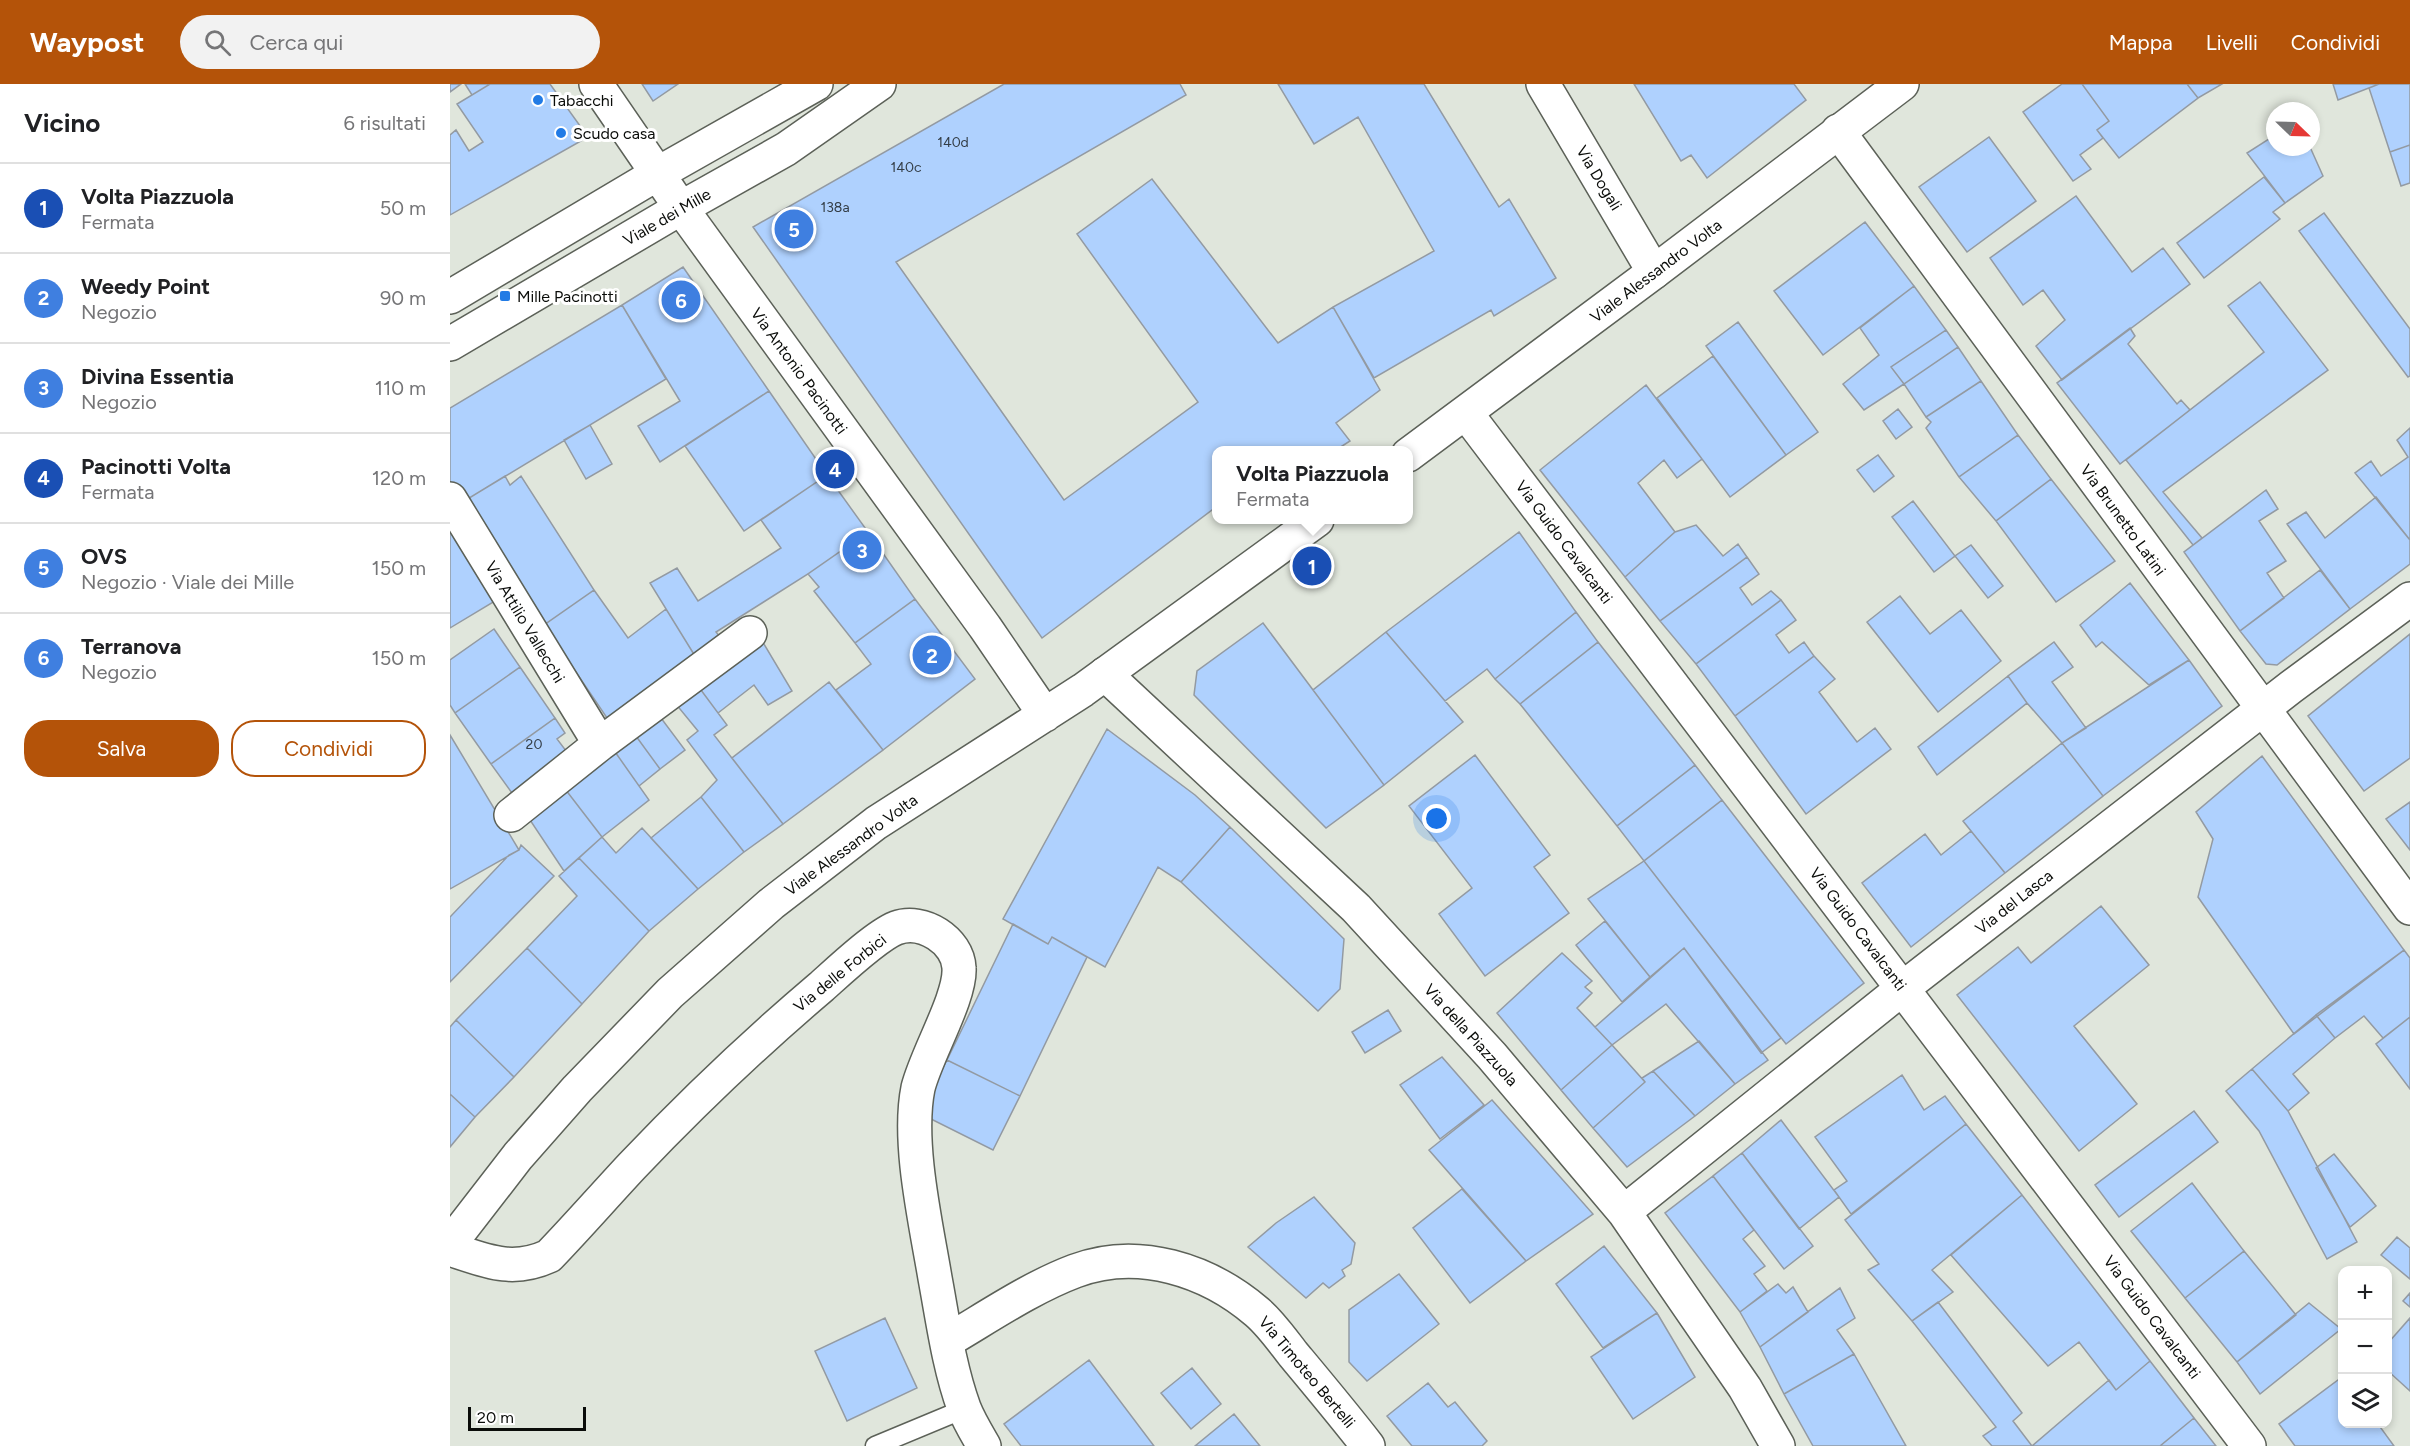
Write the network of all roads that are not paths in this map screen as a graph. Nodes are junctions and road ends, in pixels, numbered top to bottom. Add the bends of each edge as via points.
1 (596, 84) edge
2 (816, 84) edge
3 (879, 84) edge
4 (1543, 84) edge
5 (1902, 84) edge
6 (1838, 131) junction
7 (657, 174) junction
8 (681, 208) junction
9 (1654, 272) junction
10 (450, 297) edge
11 (450, 344) edge
12 (1466, 413) junction
13 (1413, 451) edge
14 (450, 499) edge
15 (1310, 524) edge
16 (2410, 599) edge
17 (750, 633) dead end
18 (1105, 674) junction
19 (2262, 710) junction
20 (1045, 715) junction
21 (600, 744) junction
22 (511, 815) dead end
23 (2410, 908) edge
24 (1903, 988) junction
25 (1624, 1212) junction
26 (450, 1244) edge
27 (450, 1250) edge
28 (947, 1341) junction
29 (964, 1409) junction
30 (876, 1446) edge
31 (984, 1446) edge
32 (1368, 1446) edge
33 (1778, 1446) edge
34 (2249, 1446) edge

1 - 7 street, Via Antonio Pacinotti
2 - 7 street
3 - 8 street, Viale dei Mille via 786,149
4 - 9 street, Via Dogali
5 - 6 street, Viale Alessandro Volta
6 - 9 street, Viale Alessandro Volta
6 - 19 street, Via Brunetto Latini
7 - 8 street, Via Antonio Pacinotti
7 - 10 street
8 - 11 street, Viale dei Mille
8 - 20 street, Via Antonio Pacinotti via 992,636
9 - 12 street, Viale Alessandro Volta
12 - 13 street, Viale Alessandro Volta
12 - 24 street, Via Guido Cavalcanti
14 - 21 street, Via Attilio Vallecchi
15 - 18 street, Viale Alessandro Volta
16 - 19 street, Via del Lasca
17 - 21 street
18 - 20 street, Viale Alessandro Volta
18 - 25 street, Via della Piazzuola via 1356,908 1492,1056
19 - 23 street, Via Brunetto Latini
19 - 24 street, Via del Lasca
20 - 26 street, Viale Alessandro Volta via 876,823 736,934 670,993 578,1089 518,1156
21 - 22 street
24 - 25 street, Via del Lasca
24 - 34 street, Via Guido Cavalcanti
25 - 33 street, Via della Piazzuola via 1745,1389
27 - 28 street, Via delle Forbici via 511,1266 549,1256 632,1166 812,994 887,933 909,926 921,928 952,946 960,971 924,1067 914,1111 926,1225
28 - 29 street, Via delle Forbici
28 - 32 street, Via Timoteo Bertelli via 1077,1270 1129,1261 1179,1269 1212,1280 1260,1314
29 - 30 lane
29 - 31 street, Via delle Forbici

